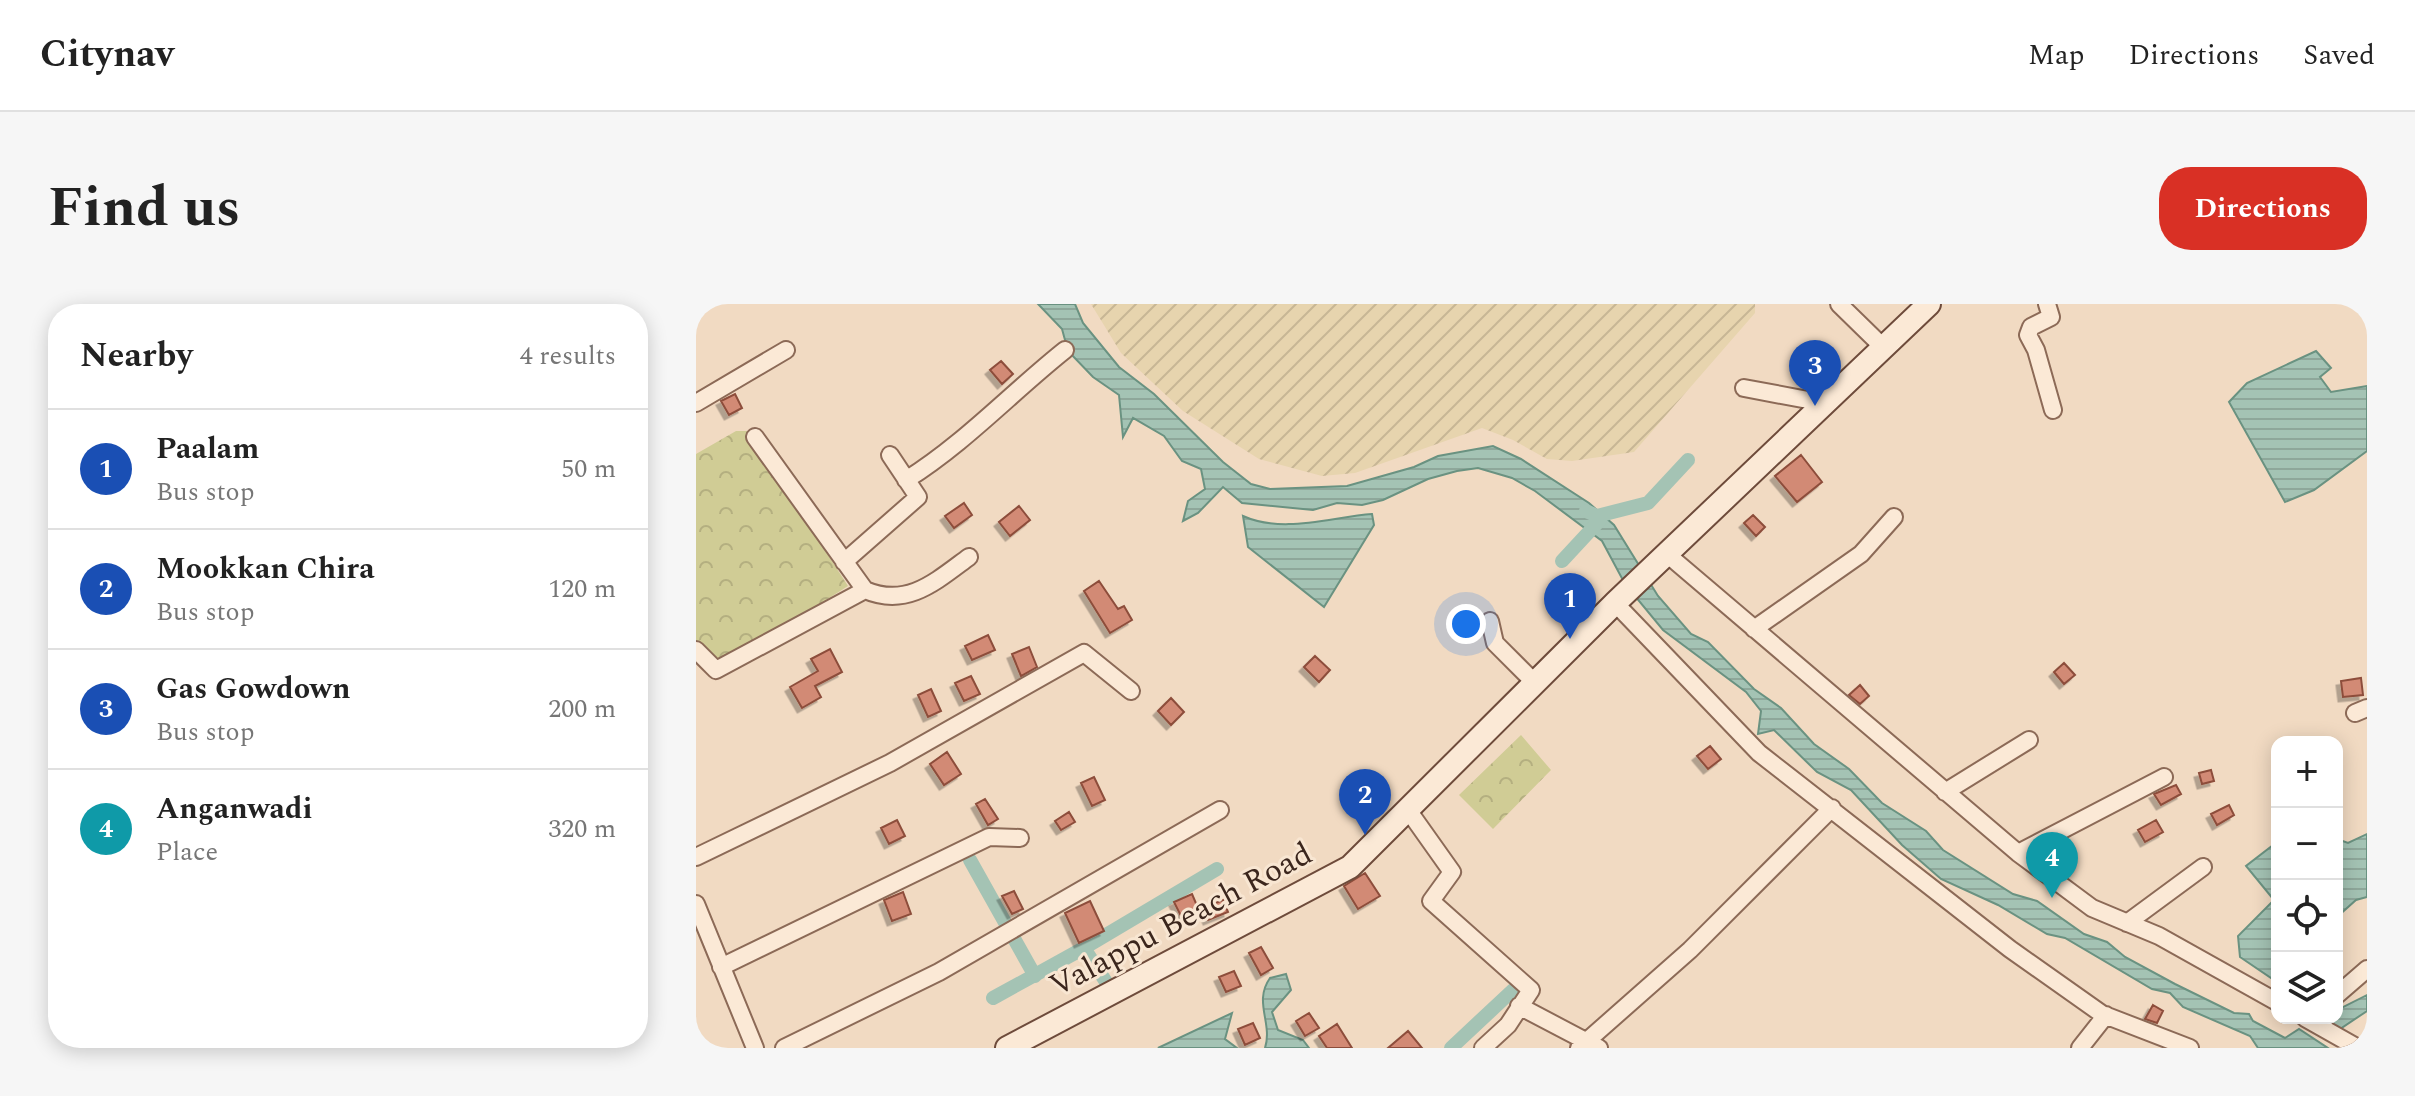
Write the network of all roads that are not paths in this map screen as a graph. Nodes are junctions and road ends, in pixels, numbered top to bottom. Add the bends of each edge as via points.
1 (1839, 304) edge
2 (1929, 304) edge
3 (2047, 304) edge
4 (1884, 348) junction
5 (786, 350) dead end
6 (1065, 350) dead end
7 (1744, 388) dead end
8 (696, 403) edge
9 (1824, 403) junction
10 (2053, 410) dead end
11 (755, 437) dead end
12 (890, 455) dead end
13 (906, 480) junction
14 (1894, 517) dead end
15 (1668, 555) junction
16 (969, 557) dead end
17 (844, 562) junction
18 (865, 590) junction
19 (1630, 590) junction
20 (1490, 621) dead end
21 (1754, 629) junction
22 (696, 650) edge
23 (1535, 683) junction
24 (1131, 691) dead end
25 (2029, 740) dead end
26 (2164, 777) dead end
27 (1945, 792) junction
28 (1832, 808) junction
29 (1220, 810) dead end
30 (1408, 810) junction
31 (1020, 838) dead end
32 (2018, 853) junction
33 (696, 857) edge
34 (2203, 867) dead end
35 (696, 904) edge
36 (2127, 923) junction
37 (721, 967) junction
38 (2367, 969) edge
39 (2343, 990) edge
40 (2271, 999) edge
41 (1519, 1006) junction
42 (2106, 1015) junction
43 (2320, 1024) edge
44 (1588, 1046) edge
45 (755, 1048) edge
46 (784, 1048) edge
47 (1007, 1048) edge
48 (1483, 1048) edge
49 (2080, 1048) edge
50 (2190, 1048) edge
51 (2358, 1048) edge

1 - 4 street
2 - 4 main road, Valappu Beach Road
3 - 10 street via 2051,317 2031,327 2028,335
4 - 9 main road, Valappu Beach Road
5 - 8 street
6 - 13 street via 1012,391 950,452
7 - 9 street
9 - 15 main road, Valappu Beach Road
11 - 17 street
12 - 13 street
13 - 17 street via 918,497
14 - 21 street via 1861,554
15 - 19 main road, Valappu Beach Road
15 - 21 street
16 - 18 street via 928,588 886,599
17 - 18 street
18 - 22 street via 716,670
19 - 23 main road, Valappu Beach Road
19 - 28 street via 1759,753
20 - 23 street via 1495,643
21 - 27 street
23 - 30 main road, Valappu Beach Road
24 - 33 street via 1084,653 890,763
25 - 27 street
26 - 32 street
27 - 32 street
28 - 42 street via 2010,949
28 - 44 street
29 - 46 street via 939,972
30 - 41 street via 1452,872 1431,901 1531,990
30 - 47 main road, Valappu Beach Road via 1350,867
31 - 37 street via 989,837
32 - 36 street via 2092,908
34 - 36 street
35 - 37 street
36 - 40 street
37 - 45 street
38 - 39 street
41 - 44 street
41 - 48 street via 1508,1025
42 - 49 street
42 - 50 street
43 - 51 street

